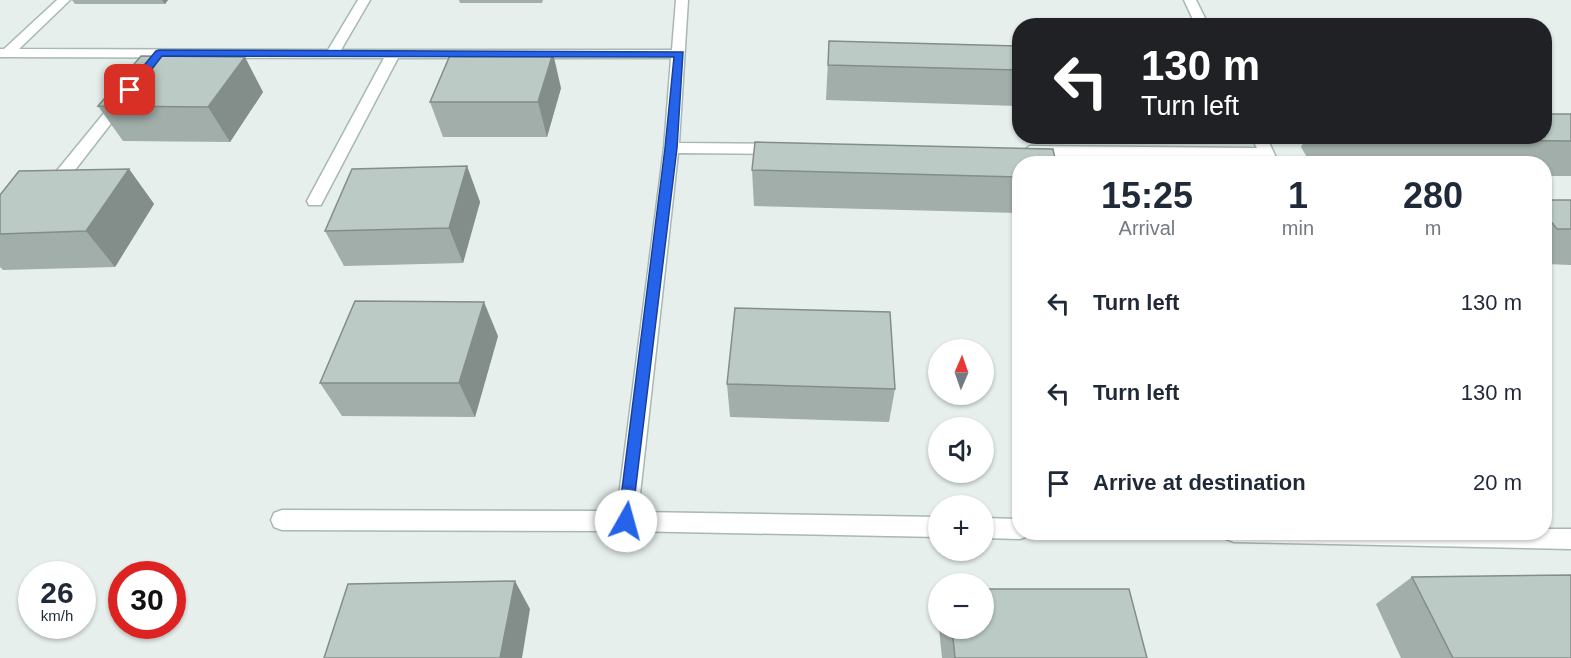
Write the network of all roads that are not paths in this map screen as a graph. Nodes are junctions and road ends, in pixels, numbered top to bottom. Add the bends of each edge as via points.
1 (64, 0) edge
2 (364, 0) edge
3 (682, 0) edge
4 (1190, 0) edge
5 (1199, 18) edge
6 (333, 52) junction
7 (394, 52) junction
8 (3, 53) edge
9 (159, 53) junction
10 (679, 54) junction
11 (145, 71) edge
12 (130, 90) edge
13 (671, 148) junction
14 (790, 149) edge
15 (1017, 151) edge
16 (1198, 156) edge
17 (43, 200) edge
18 (315, 201) dead end
19 (282, 520) dead end
20 (626, 521) junction
21 (928, 527) edge
22 (994, 528) edge
23 (1012, 529) edge
24 (1552, 539) edge
25 (1571, 539) edge

1 - 8 street
2 - 6 street
3 - 10 street
4 - 5 street
6 - 7 street
6 - 9 street
7 - 10 street
7 - 18 street
8 - 9 street
9 - 11 street
10 - 13 street
12 - 17 street
13 - 14 street
13 - 20 street
15 - 16 street
19 - 20 street
20 - 21 street
22 - 23 street
24 - 25 street

